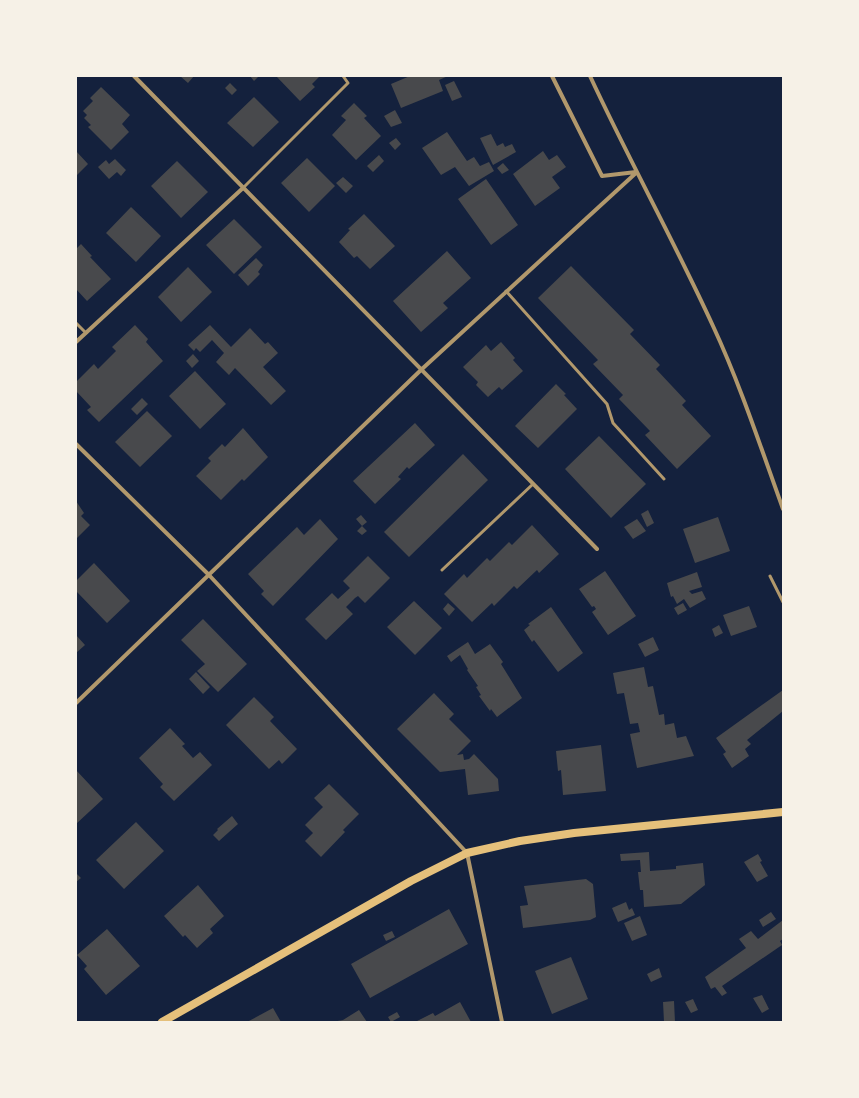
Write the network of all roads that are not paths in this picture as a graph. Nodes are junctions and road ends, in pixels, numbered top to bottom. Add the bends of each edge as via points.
1 (134, 76) edge
2 (343, 76) edge
3 (552, 76) edge
4 (590, 76) edge
5 (637, 172) junction
6 (242, 188) junction
7 (506, 291) junction
8 (76, 323) edge
9 (86, 333) junction
10 (76, 342) edge
11 (422, 369) junction
12 (76, 444) edge
13 (664, 479) dead end
14 (533, 484) junction
15 (783, 509) edge
16 (597, 549) dead end
17 (442, 570) dead end
18 (209, 575) junction
19 (770, 576) dead end
20 (783, 602) edge
21 (76, 703) edge
22 (783, 812) edge
23 (467, 853) junction
24 (162, 1022) edge
25 (502, 1022) edge

1 - 6 street
2 - 6 lane via 348,83
3 - 5 street via 602,176
4 - 5 street
5 - 7 street
5 - 15 street via 713,328
6 - 9 street
6 - 11 street
7 - 11 street
7 - 13 lane via 607,404 613,423
8 - 9 lane
9 - 10 street
11 - 14 street
11 - 18 street
12 - 18 street
14 - 16 street
14 - 17 lane
18 - 21 street
18 - 23 street
19 - 20 lane
22 - 23 main road via 574,833 520,841
23 - 24 main road via 410,881
23 - 25 street

